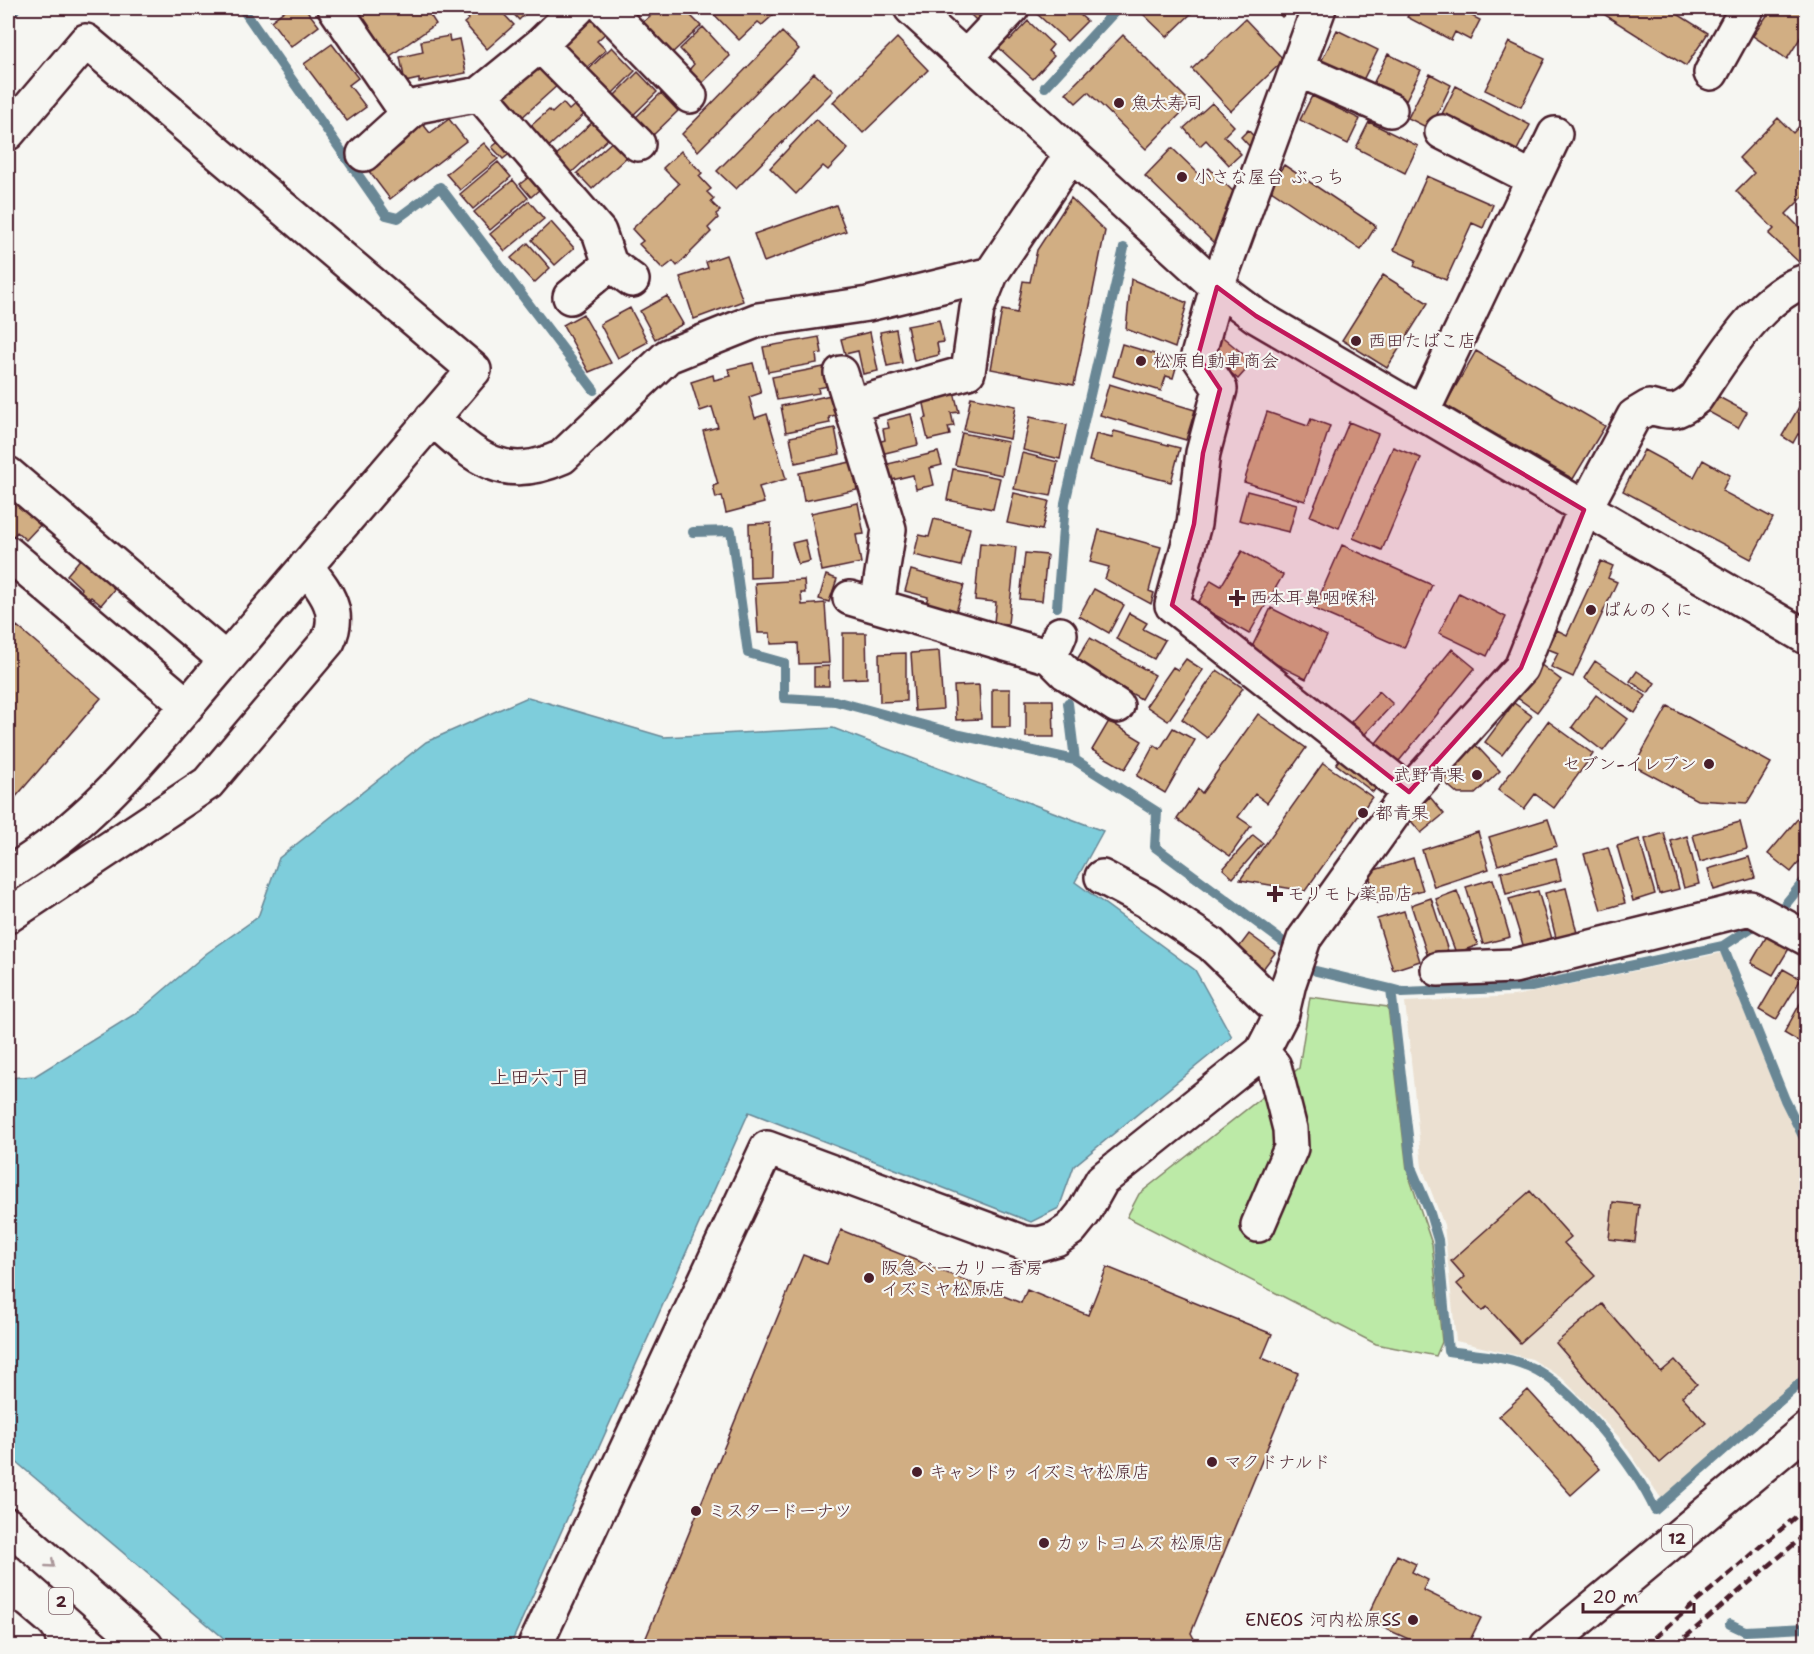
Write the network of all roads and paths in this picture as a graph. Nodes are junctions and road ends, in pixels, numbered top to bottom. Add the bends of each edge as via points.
1 (336, 8) edge
2 (578, 8) edge
3 (604, 8) edge
4 (911, 8) edge
5 (1012, 8) edge
6 (1319, 8) edge
7 (1748, 8) edge
8 (540, 45) junction
9 (966, 57) junction
10 (1299, 70) junction
11 (1711, 73) dead end
12 (480, 94) junction
13 (690, 96) dead end
14 (1390, 110) dead end
15 (407, 113) junction
16 (1442, 132) dead end
17 (8, 133) edge
18 (1555, 134) dead end
19 (638, 144) dead end
20 (364, 154) dead end
21 (1071, 155) junction
22 (1534, 178) junction
23 (991, 274) junction
24 (1806, 281) edge
25 (1217, 287) junction
26 (570, 297) dead end
27 (841, 374) dead end
28 (852, 405) junction
29 (1422, 413) junction
30 (432, 418) junction
31 (8, 474) edge
32 (1584, 510) junction
33 (8, 553) edge
34 (306, 566) junction
35 (1806, 637) edge
36 (226, 660) junction
37 (187, 705) junction
38 (1117, 706) dead end
39 (1409, 792) junction
40 (8, 874) edge
41 (1102, 878) dead end
42 (8, 916) edge
43 (1806, 938) edge
44 (1438, 969) dead end
45 (1282, 1013) junction
46 (1262, 1052) junction
47 (1258, 1225) dead end
48 (1806, 1430) edge
49 (8, 1526) edge
50 (8, 1556) edge
51 (8, 1629) edge
52 (28, 1647) edge
53 (114, 1647) edge
54 (146, 1647) edge
55 (535, 1647) edge
56 (1547, 1647) edge

1 - 15 main road
2 - 8 main road
3 - 13 main road
4 - 9 main road
5 - 9 main road
6 - 10 main road
7 - 11 main road
8 - 12 main road
8 - 19 main road
9 - 21 main road
10 - 14 main road
10 - 25 main road
12 - 15 main road via 417,106
12 - 26 main road via 599,232 621,272
15 - 20 main road
16 - 22 main road
17 - 30 main road via 86,40 474,370
18 - 22 main road
21 - 23 main road
21 - 25 main road
22 - 29 main road
23 - 28 main road via 977,309 968,372
23 - 30 main road via 868,304 758,320 668,356 562,457 548,463 516,468 485,461
24 - 32 main road via 1785,291 1760,313 1696,398 1683,409 1670,412 1649,407 1634,416
25 - 29 main road via 1256,316
25 - 39 main road via 1198,356 1220,389 1203,453 1194,524 1172,605
27 - 28 main road
28 - 38 main road via 889,529 864,602 1055,645 1066,673
29 - 32 main road
30 - 34 main road
31 - 36 main road
32 - 35 main road
32 - 39 main road via 1521,668
33 - 37 main road
34 - 36 main road
34 - 42 main road via 331,600 333,632 208,783
36 - 37 main road
37 - 40 main road via 93,811 44,852
39 - 45 main road via 1304,939
41 - 45 main road via 1147,901 1211,944
43 - 44 main road via 1750,908 1514,966
45 - 46 main road
46 - 47 main road via 1274,1066 1291,1148
46 - 55 main road via 1102,1179 1071,1229 1040,1244 1024,1243 767,1148
48 - 56 main road, 12
49 -> 54 main road
50 - 53 main road, 2
51 - 52 main road

